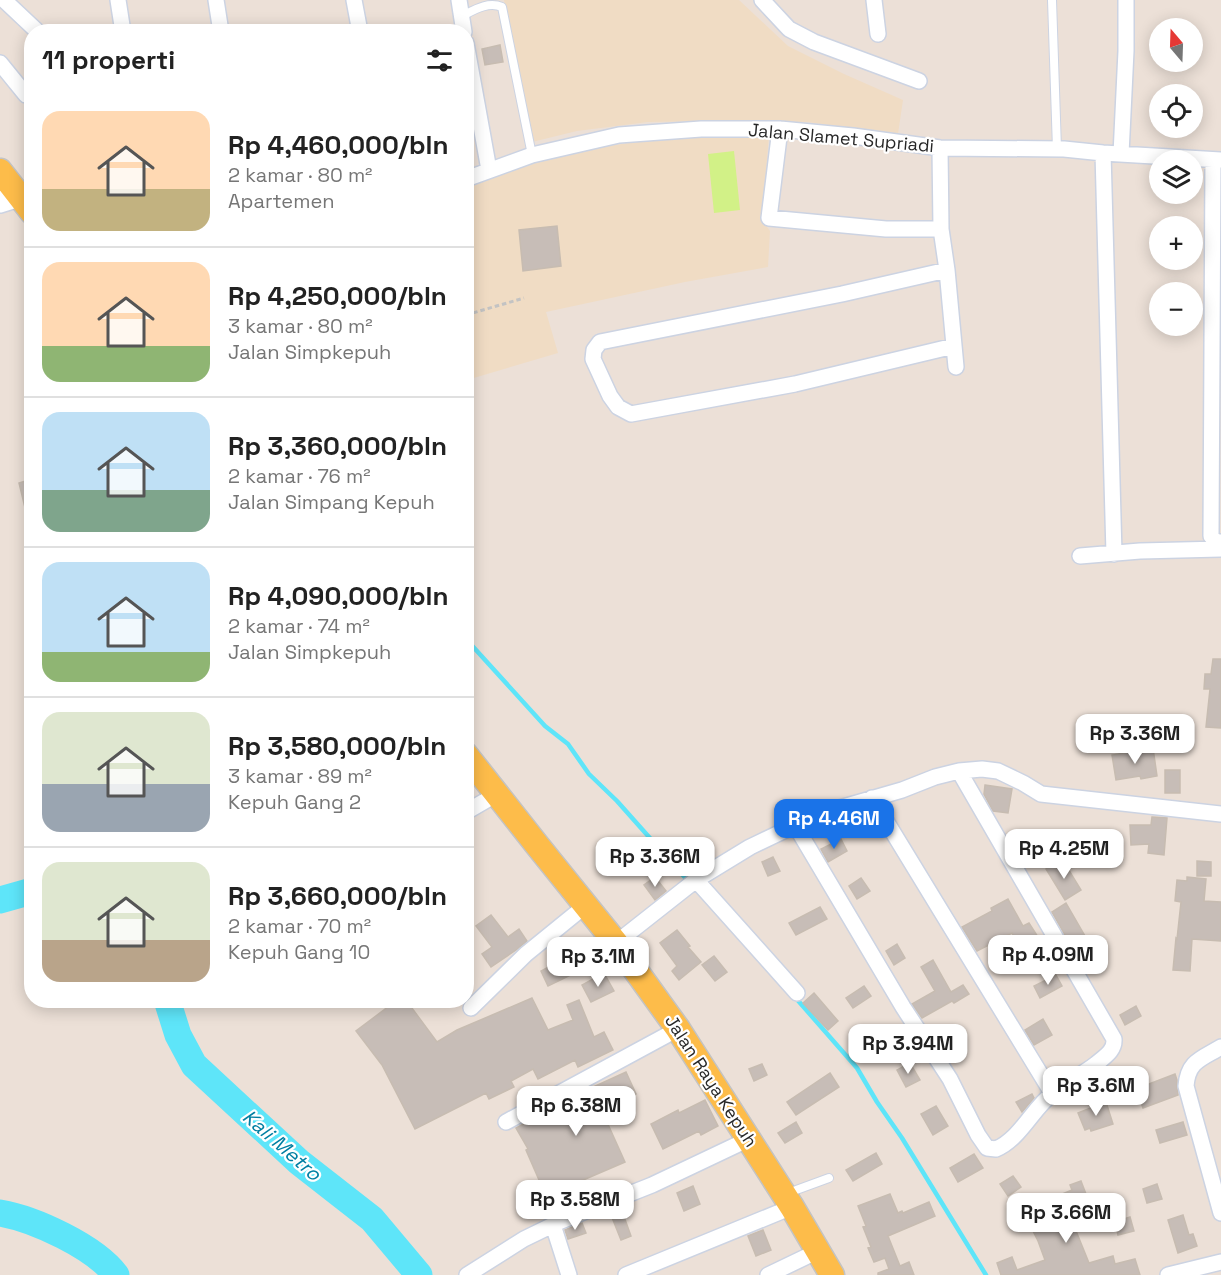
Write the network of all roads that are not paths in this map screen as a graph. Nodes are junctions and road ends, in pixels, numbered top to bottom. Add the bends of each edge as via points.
1 (4, 0) edge
2 (118, 0) edge
3 (216, 0) edge
4 (354, 0) edge
5 (459, 0) edge
6 (762, 0) edge
7 (874, 0) edge
8 (1052, 0) edge
9 (1126, 0) edge
10 (30, 24) edge
11 (122, 24) edge
12 (220, 24) edge
13 (358, 24) edge
14 (463, 24) edge
15 (878, 34) dead end
16 (0, 63) edge
17 (919, 81) dead end
18 (474, 87) edge
19 (24, 93) edge
20 (780, 129) junction
21 (940, 148) junction
22 (1057, 149) junction
23 (1103, 153) junction
24 (1121, 154) junction
25 (532, 155) junction
26 (1217, 160) edge
27 (489, 170) junction
28 (0, 171) edge
29 (474, 176) edge
30 (17, 203) edge
31 (941, 229) junction
32 (947, 270) junction
33 (954, 346) junction
34 (956, 368) dead end
35 (1221, 542) edge
36 (1221, 549) edge
37 (1114, 554) junction
38 (1080, 556) dead end
39 (474, 765) edge
40 (959, 771) junction
41 (497, 794) junction
42 (872, 798) junction
43 (474, 807) edge
44 (1221, 814) edge
45 (795, 825) junction
46 (695, 880) junction
47 (585, 906) junction
48 (616, 943) junction
49 (797, 993) dead end
50 (474, 1005) edge
51 (678, 1029) junction
52 (1221, 1047) edge
53 (1052, 1093) junction
54 (506, 1122) dead end
55 (749, 1139) junction
56 (829, 1178) dead end
57 (788, 1201) junction
58 (1221, 1213) edge
59 (553, 1225) junction
60 (818, 1251) junction
61 (1221, 1262) edge
62 (467, 1275) edge
63 (569, 1275) edge
64 (626, 1275) edge
65 (768, 1275) edge
66 (832, 1275) edge
67 (1168, 1275) edge

1 - 10 street
2 - 11 street
3 - 12 street
4 - 13 street
5 - 14 street
6 - 17 street via 789,29 814,42
7 - 15 street
8 - 22 lane
9 - 24 street
14 - 25 lane via 478,8 502,7
16 - 19 street
18 - 27 street
20 - 21 street, Jalan Slamet Supriadi
20 - 25 street, Jalan Slamet Supriadi via 619,135
20 - 31 street via 769,218 886,229
21 - 22 street, Jalan Slamet Supriadi
21 - 31 street
22 - 23 street, Jalan Slamet Supriadi
23 - 24 street, Jalan Slamet Supriadi
23 - 37 street
24 - 26 street, Jalan Slamet Supriadi
25 - 27 street, Jalan Slamet Supriadi
26 - 35 street via 1211,536
27 - 29 street, Jalan Slamet Supriadi
28 - 30 main road
31 - 32 street
32 - 33 street
32 - 33 street via 600,342 594,358 610,396 618,407 631,414 795,384
33 - 34 street
36 - 37 street
37 - 38 street
39 - 41 main road, Jalan Raya Kepuh
40 - 42 street
40 - 44 street via 998,771 1041,794
40 - 53 street via 1114,1039 1115,1044 1107,1054
41 - 43 street
41 - 47 main road, Jalan Raya Kepuh
42 - 45 street
42 - 53 street
45 - 46 street
45 - 53 street via 950,1079 987,1148 1002,1146
46 - 48 street
46 - 49 street
47 - 48 main road, Jalan Raya Kepuh
47 - 50 street via 526,954
48 - 51 main road, Jalan Raya Kepuh
51 - 54 street
51 - 55 main road, Jalan Raya Kepuh
52 - 58 street via 1195,1063 1187,1073 1186,1086
55 - 57 main road, Jalan Raya Kepuh
55 - 59 street via 652,1185
56 - 57 lane
57 - 60 main road, Jalan Raya Kepuh
57 - 64 street
59 - 62 street
59 - 63 street
60 - 65 street
60 - 66 main road, Jalan Raya Kepuh
61 - 67 street

